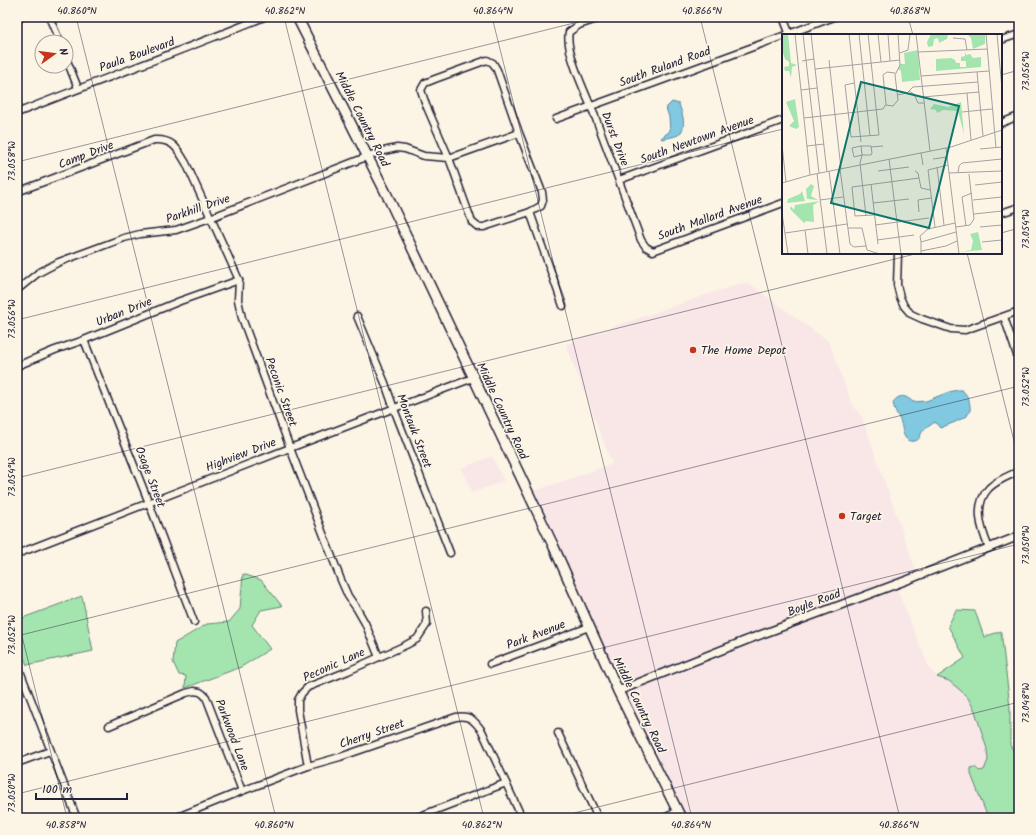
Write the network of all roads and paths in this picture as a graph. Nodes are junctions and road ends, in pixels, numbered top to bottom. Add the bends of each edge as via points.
1 (22, 17) edge
2 (50, 17) edge
3 (264, 17) edge
4 (297, 17) edge
5 (603, 17) edge
6 (783, 17) edge
7 (834, 17) edge
8 (17, 19) edge
9 (57, 34) edge
10 (787, 34) edge
11 (790, 34) edge
12 (1019, 34) edge
13 (782, 37) edge
14 (1002, 40) edge
15 (72, 74) edge
16 (78, 88) junction
17 (591, 106) junction
18 (17, 113) edge
19 (1019, 116) edge
20 (556, 119) dead end
21 (782, 120) edge
22 (1002, 123) edge
23 (519, 133) junction
24 (163, 140) joint
25 (367, 157) junction
26 (450, 158) junction
27 (619, 180) junction
28 (17, 192) edge
29 (782, 203) edge
30 (1019, 207) edge
31 (530, 212) junction
32 (1002, 213) edge
33 (210, 218) junction
34 (646, 247) joint
35 (898, 254) edge
36 (239, 280) junction
37 (17, 290) edge
38 (563, 306) dead end
39 (1019, 311) edge
40 (357, 316) dead end
41 (1004, 317) junction
42 (84, 340) junction
43 (1019, 361) edge
44 (17, 366) edge
45 (473, 378) junction
46 (394, 409) junction
47 (290, 448) junction
48 (1019, 471) edge
49 (148, 503) junction
50 (1019, 536) edge
51 (989, 548) junction
52 (450, 553) dead end
53 (17, 554) edge
54 (426, 612) dead end
55 (194, 622) dead end
56 (589, 627) junction
57 (379, 657) junction
58 (17, 663) edge
59 (490, 664) dead end
60 (618, 691) junction
61 (110, 726) dead end
62 (558, 733) dead end
63 (50, 751) junction
64 (17, 763) edge
65 (308, 766) junction
66 (506, 783) junction
67 (242, 791) junction
68 (679, 815) edge
69 (76, 816) dead end
70 (176, 818) edge
71 (415, 818) edge
72 (522, 818) edge
73 (598, 818) edge
74 (665, 818) edge

1 - 8 street
2 - 9 street
3 - 16 street, Paula Boulevard
4 - 25 main road, Middle Country Road
5 - 17 street, Durst Drive via 579,25 569,32 568,37 573,62
6 - 10 street
7 - 11 street, South Ruland Road
12 - 14 street
13 - 17 street, South Ruland Road
15 - 16 street
16 - 18 street, Paula Boulevard
17 - 20 street, South Ruland Road
17 - 27 street, Durst Drive
19 - 22 street
21 - 27 street, South Newtown Avenue
23 - 26 street
23 - 26 street via 497,70 487,60 425,83 421,90
23 - 31 street via 542,192 541,206
24 - 28 street, Camp Drive via 154,140
24 - 33 street, Peconic Street via 172,143 178,150
25 - 26 street, Parkhill Drive via 383,150 397,148 424,156
25 - 33 street, Parkhill Drive
25 - 45 main road, Middle Country Road
26 - 31 street via 472,222 478,227
27 - 34 street, Durst Drive via 641,240
29 - 34 street, South Mallard Avenue via 661,248 653,250
30 - 32 street
31 - 38 street
33 - 36 street, Peconic Street
33 - 37 street, Parkhill Drive via 176,230 124,238 59,262 38,273
35 - 41 street via 897,285 902,302 911,314 951,329 965,330
36 - 42 street, Urban Drive
36 - 47 street, Peconic Street via 238,300 242,318
39 - 41 street
40 - 46 street, Montauk Street
41 - 43 street
42 - 44 street, Urban Drive
42 - 49 street, Osage Street
45 - 46 street, Highview Drive
45 - 56 main road, Middle Country Road
46 - 47 street, Highview Drive
46 - 52 street, Montauk Street
47 - 49 street, Highview Drive
47 - 57 street, Peconic Street via 343,585 365,623
48 - 51 street via 989,488 983,497 979,516
49 - 53 street, Highview Drive
49 - 55 street, Osage Street
50 - 51 street, Boyle Road
51 - 60 street, Boyle Road
54 - 57 street, Peconic Lane via 427,624 417,639
56 - 59 street, Park Avenue
56 - 60 main road, Middle Country Road
57 - 65 street, Peconic Lane via 308,687 302,693 298,700 298,710
58 - 63 street
60 - 68 main road, Middle Country Road
61 - 67 street, Parkwood Lane via 180,695 200,692 206,697
62 - 73 street
63 - 64 street
63 - 69 street
65 - 66 street, Cherry Street via 462,716 477,723
65 - 67 street, Cherry Street
66 - 71 street
66 - 72 street, Cherry Street
67 - 70 street, Cherry Street
68 - 74 street

